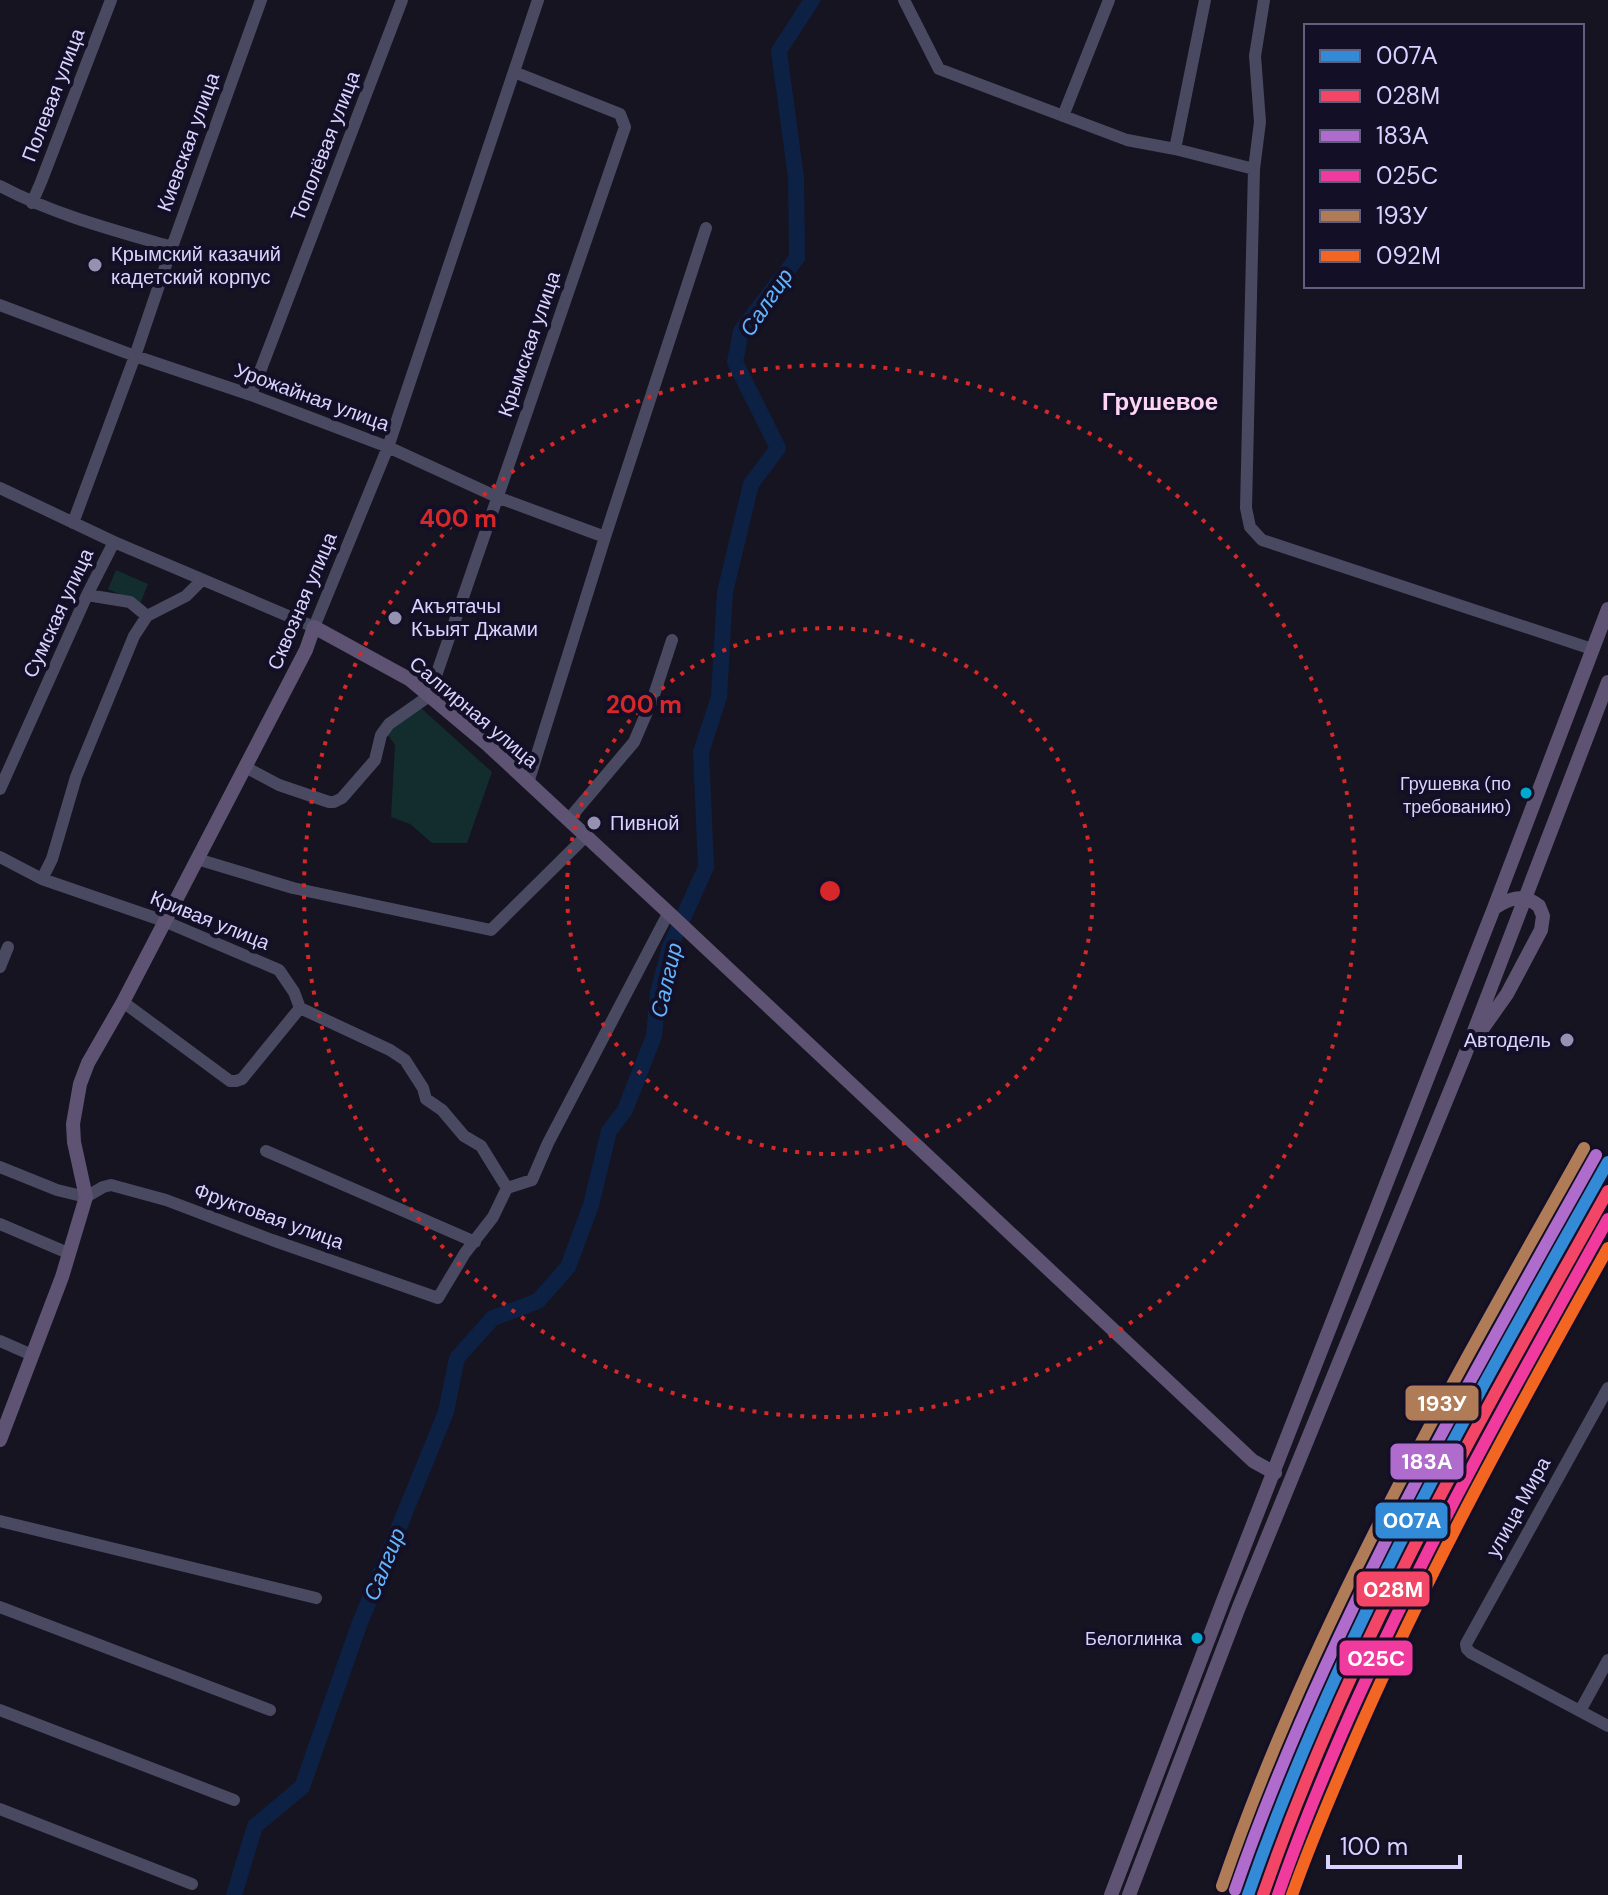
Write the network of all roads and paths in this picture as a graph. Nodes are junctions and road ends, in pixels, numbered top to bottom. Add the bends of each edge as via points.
1 (111, 0) edge
2 (261, 0) edge
3 (402, 0) edge
4 (538, 0) edge
5 (904, 0) edge
6 (1109, 0) edge
7 (1205, 0) edge
8 (1264, 0) edge
9 (514, 72) junction
10 (1063, 116) junction
11 (1175, 149) junction
12 (1254, 169) junction
13 (0, 186) edge
14 (32, 203) junction
15 (706, 228) dead end
16 (172, 247) junction
17 (0, 305) edge
18 (135, 356) junction
19 (251, 395) junction
20 (388, 447) junction
21 (0, 488) edge
22 (497, 497) junction
23 (73, 523) junction
24 (605, 537) junction
25 (114, 542) junction
26 (202, 580) junction
27 (87, 595) junction
28 (1608, 609) edge
29 (147, 616) junction
30 (314, 627) junction
31 (672, 640) dead end
32 (1592, 649) junction
33 (1608, 682) edge
34 (429, 696) junction
35 (245, 767) junction
36 (528, 783) junction
37 (0, 789) edge
38 (568, 820) junction
39 (586, 836) junction
40 (0, 857) edge
41 (197, 859) junction
42 (42, 879) junction
43 (1530, 900) junction
44 (1494, 908) junction
45 (670, 914) junction
46 (164, 921) junction
47 (8, 947) dead end
48 (0, 967) edge
49 (123, 1002) junction
50 (300, 1008) junction
51 (1466, 1052) junction
52 (266, 1151) dead end
53 (0, 1167) edge
54 (507, 1188) junction
55 (86, 1197) junction
56 (0, 1224) edge
57 (475, 1242) junction
58 (68, 1253) junction
59 (0, 1341) edge
60 (32, 1355) junction
61 (1608, 1388) edge
62 (0, 1440) edge
63 (1275, 1473) junction
64 (0, 1521) edge
65 (316, 1598) dead end
66 (0, 1607) edge
67 (1608, 1660) edge
68 (0, 1710) edge
69 (270, 1710) dead end
70 (1580, 1711) junction
71 (1608, 1726) edge
72 (234, 1800) dead end
73 (0, 1809) edge
74 (192, 1884) dead end
75 (1111, 1895) edge
76 (1129, 1895) edge

1 - 14 street, Полевая улица
2 - 16 street, Киевская улица
3 - 19 street, Тополёвая улица
4 - 9 street, Сквозная улица
5 - 10 street via 939,69
6 - 10 street
7 - 11 street
8 - 12 street via 1255,56 1260,122
9 - 20 street, Сквозная улица
9 - 22 street, Крымская улица via 620,114 625,127
10 - 11 street via 1127,140
11 - 12 street
12 - 32 street via 1246,508 1250,527 1262,540
13 - 14 street
14 - 16 street
15 - 24 street
16 - 18 street, Киевская улица
17 - 18 street, Урожайная улица
18 - 19 street, Урожайная улица
18 - 23 street, Киевская улица
19 - 20 street, Урожайная улица
20 - 22 street, Урожайная улица
20 - 30 street, Сквозная улица
21 - 23 street, Салгирная улица
22 - 24 street, Урожайная улица
22 - 34 street, Крымская улица
23 - 25 street, Салгирная улица
24 - 36 street
25 - 26 street, Салгирная улица
25 - 27 street, Сумская улица
26 - 29 street via 186,596
26 - 30 street, Салгирная улица
27 - 29 street via 130,602
27 - 37 street, Сумская улица
28 - 32 main road
29 - 42 street via 76,777
30 - 34 main road, Салгирная улица via 409,679
30 - 35 main road, Сквозная улица
31 - 38 street via 634,742
32 - 44 main road
33 - 43 main road via 1534,874
34 - 35 street via 389,724 375,760 334,802 279,785
34 - 36 main road, Салгирная улица
35 - 41 main road, Сквозная улица
36 - 38 main road, Салгирная улица
38 - 39 main road, Салгирная улица
39 - 41 street via 491,930 293,888
39 - 45 main road, Салгирная улица
40 - 42 street, Кривая улица
41 - 46 main road, Сквозная улица
42 - 46 street, Кривая улица
43 - 44 main road via 1508,900
43 - 51 main road
43 - 51 main road via 1543,916 1541,930 1507,994
44 - 63 main road
45 - 54 street via 532,1180
45 - 63 main road, Салгирная улица via 1253,1461
46 - 49 main road, Сквозная улица
46 - 50 street, Кривая улица via 279,970
47 - 48 street
49 - 50 street via 230,1081 242,1079
49 - 55 main road, Сквозная улица via 88,1063 75,1103 74,1142
50 - 54 street via 405,1060 426,1099 481,1146
51 - 76 main road via 1239,1607
52 - 57 street
53 - 55 street
54 - 57 street
55 - 57 street, Фруктовая улица via 111,1185 166,1200 438,1298
55 - 58 main road
56 - 58 street
58 - 60 main road
59 - 60 street
60 - 62 main road
61 - 70 street, улица Мира via 1466,1641 1471,1653
63 - 75 main road
64 - 65 street
66 - 69 street
67 - 70 street
68 - 72 street
70 - 71 street
73 - 74 street

